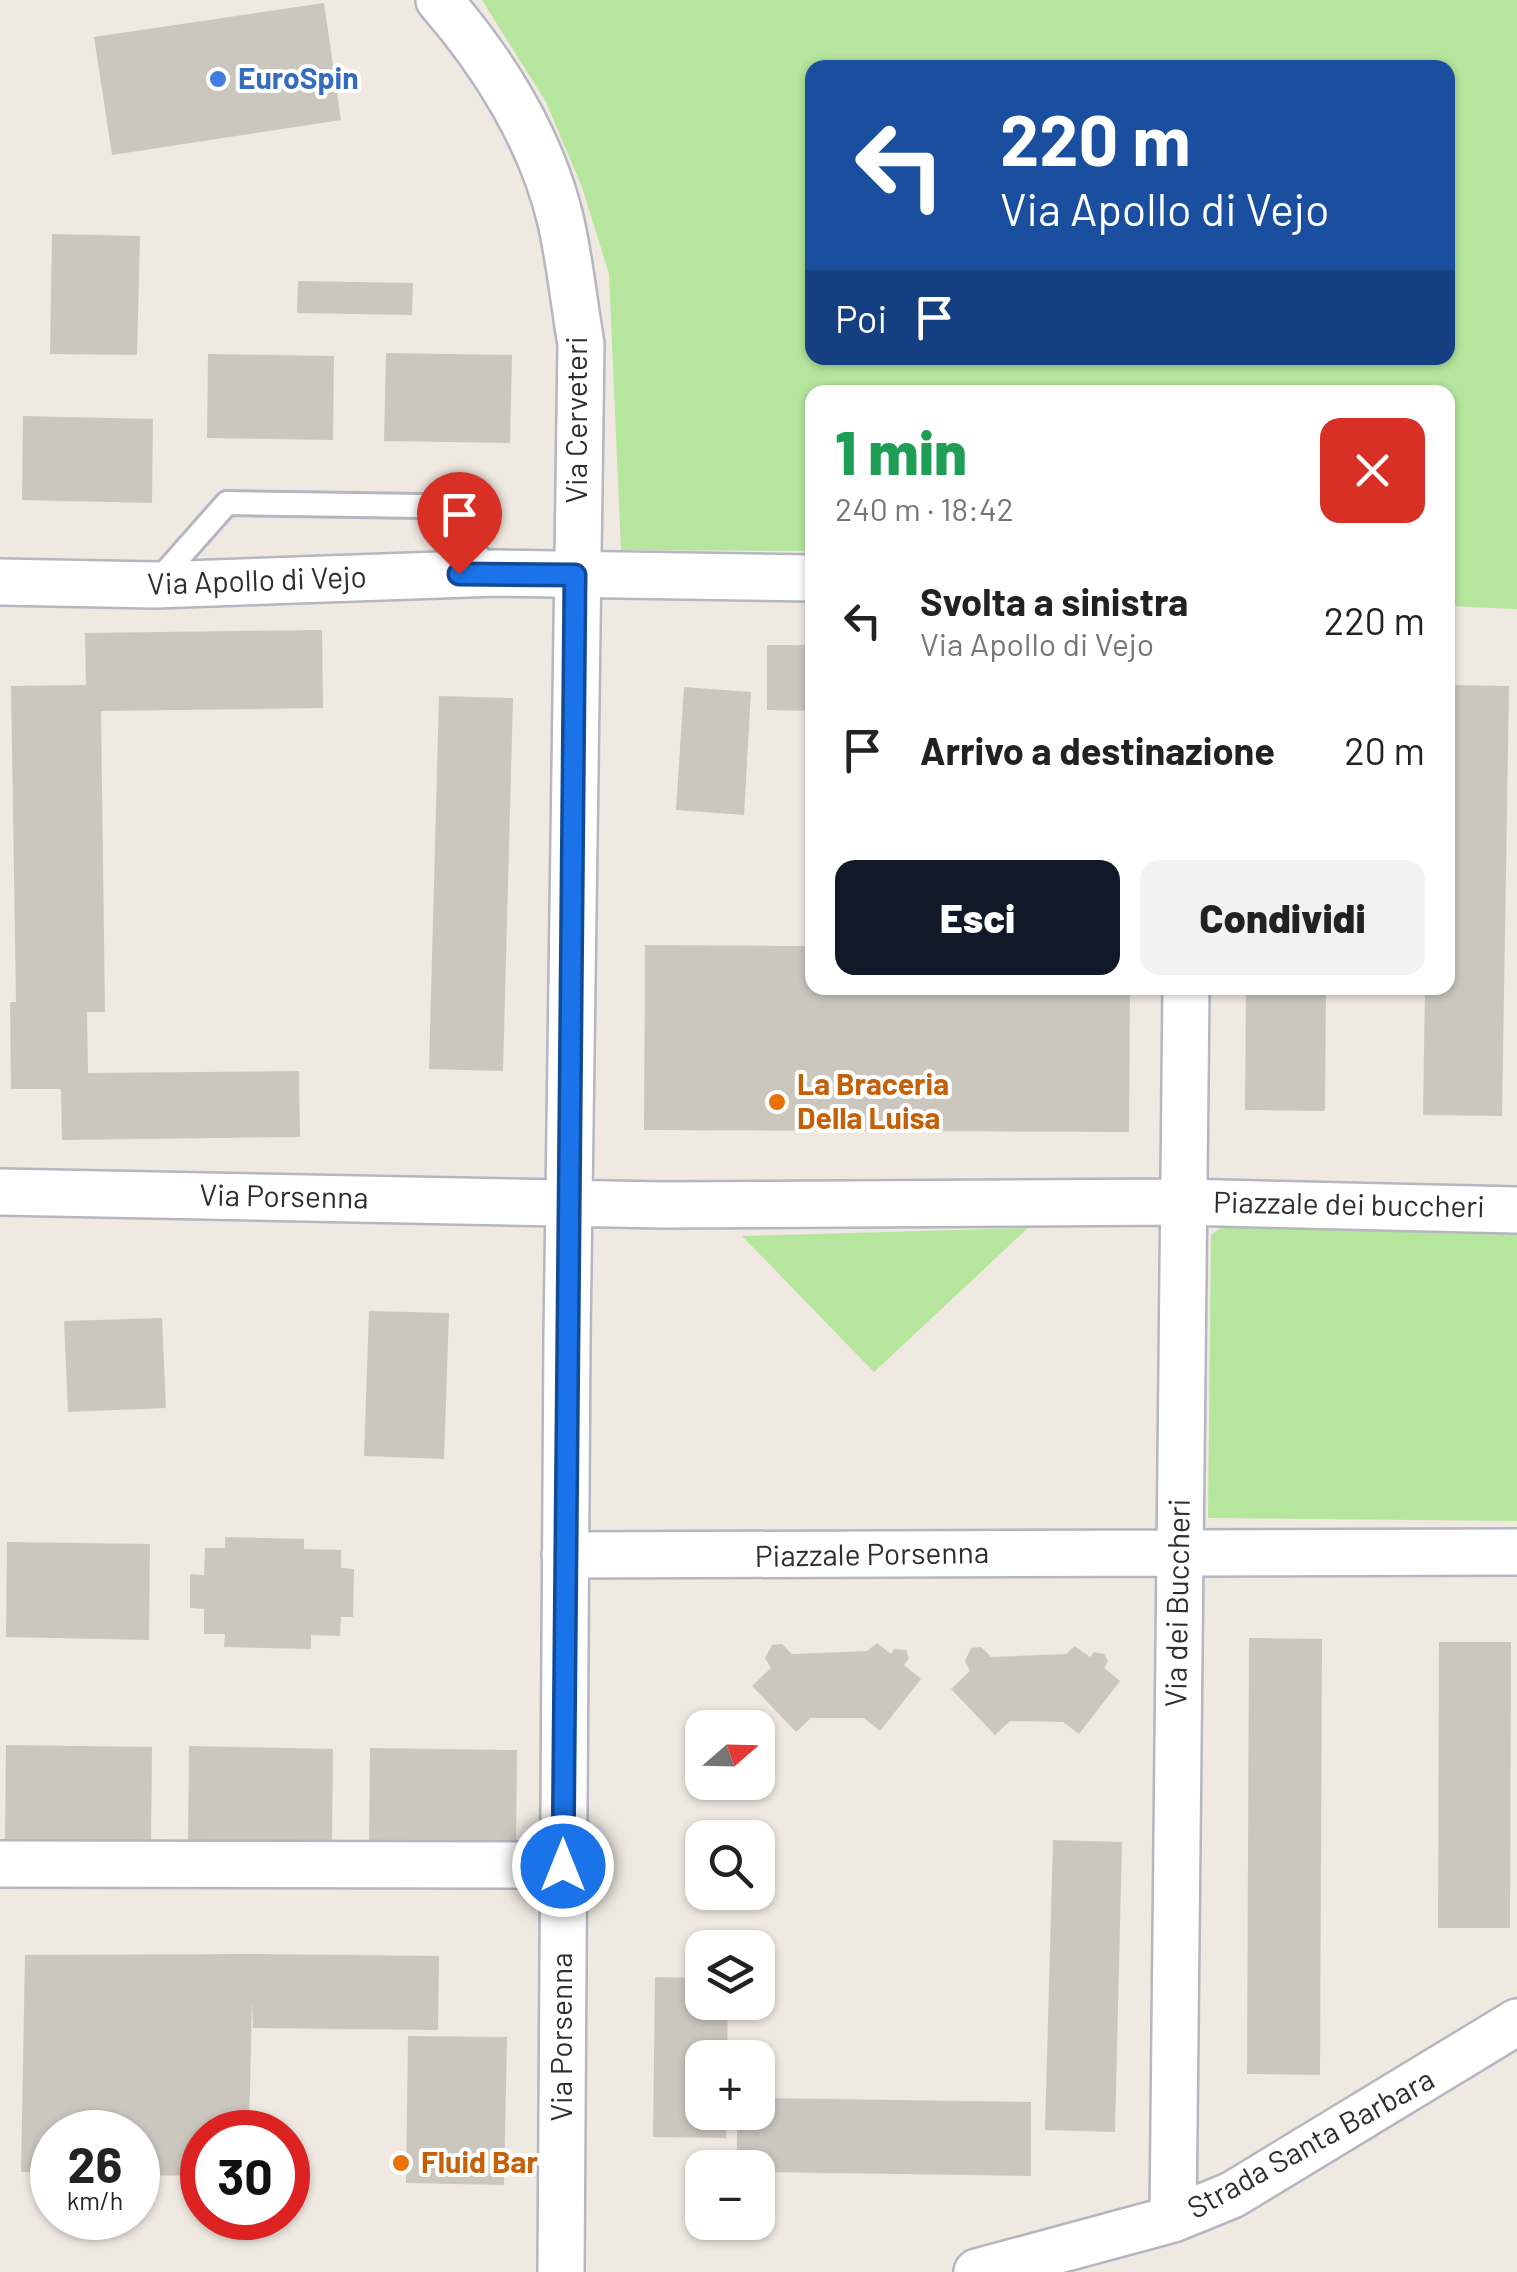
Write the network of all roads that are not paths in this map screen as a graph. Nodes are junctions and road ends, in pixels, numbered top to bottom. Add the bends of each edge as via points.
1 (440, 0) edge
2 (497, 573) junction
3 (575, 575) junction
4 (805, 578) edge
5 (0, 582) edge
6 (154, 584) junction
7 (1186, 995) edge
8 (0, 1192) edge
9 (568, 1202) junction
10 (1180, 1202) junction
11 (1517, 1210) edge
12 (1517, 1552) edge
13 (1179, 1554) junction
14 (565, 1555) junction
15 (0, 1864) edge
16 (563, 1866) junction
17 (1517, 2022) edge
18 (1173, 2219) junction
19 (562, 2272) edge
20 (977, 2272) edge

1 - 3 street, Via Cerveteri via 530,131 560,219 581,344
2 - 3 street, Via Apollo di Vejo
2 - 6 street, Via Apollo di Vejo
2 - 6 lane via 423,506 227,503
3 - 4 street, Via Apollo di Vejo
3 - 9 street, Via Porsenna
5 - 6 street, Via Apollo di Vejo
7 - 10 street, Via dei Buccheri
8 - 9 street, Via Porsenna
9 - 10 street
9 - 14 street, Via Porsenna
10 - 11 street, Piazzale dei buccheri
10 - 13 street, Via dei Buccheri
12 - 13 street
13 - 14 street, Piazzale Porsenna
13 - 18 street, Via dei Buccheri
14 - 16 street, Via Porsenna
15 - 16 street
16 - 19 street, Via Porsenna
17 - 18 street, Strada Santa Barbara via 1232,2194
18 - 20 street, Strada Santa Barbara

